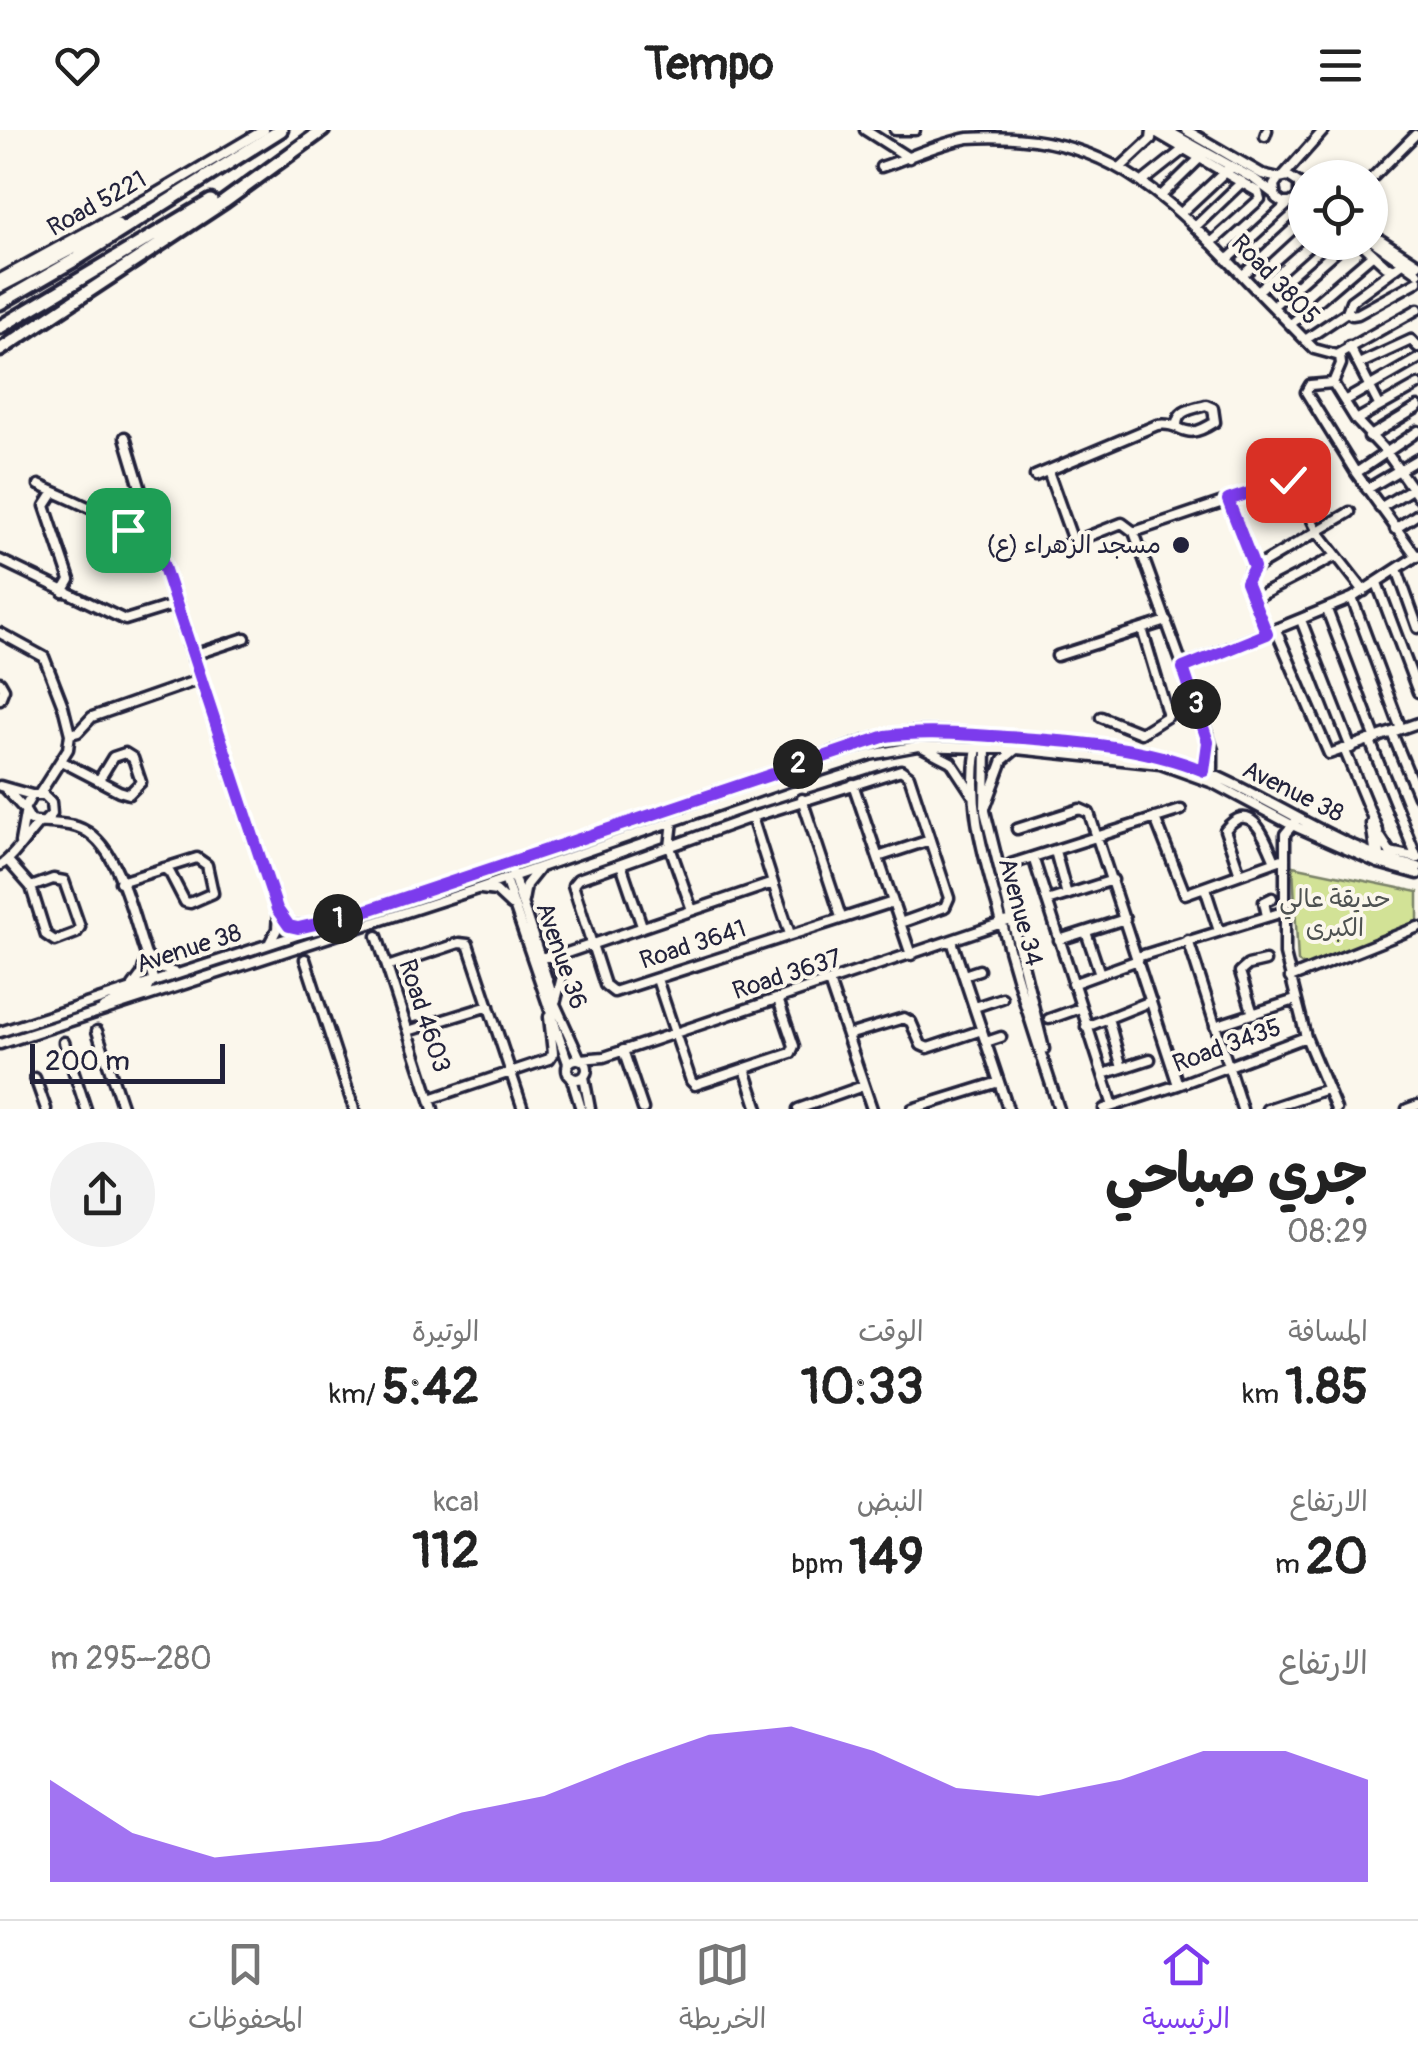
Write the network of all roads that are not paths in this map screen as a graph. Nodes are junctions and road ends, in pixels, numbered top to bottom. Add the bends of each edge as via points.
1 (264, 130) edge
2 (281, 130) edge
3 (323, 130) edge
4 (866, 130) edge
5 (895, 130) edge
6 (916, 130) edge
7 (1144, 130) edge
8 (1152, 130) edge
9 (1166, 130) edge
10 (1324, 130) edge
11 (1403, 130) edge
12 (1198, 131) edge
13 (993, 133) edge
14 (963, 134) edge
15 (1044, 134) edge
16 (1417, 136) edge
17 (1149, 141) junction
18 (1211, 144) junction
19 (1178, 149) junction
20 (1304, 156) junction
21 (909, 158) junction
22 (1200, 158) junction
23 (1303, 160) edge
24 (1388, 163) edge
25 (1122, 166) junction
26 (881, 167) dead end
27 (1228, 169) junction
28 (1282, 177) junction
29 (1288, 177) edge
30 (1146, 180) junction
31 (1242, 182) junction
32 (1163, 194) junction
33 (1288, 199) edge
34 (1283, 200) junction
35 (1288, 201) edge
36 (1181, 212) junction
37 (144, 214) junction
38 (1195, 227) junction
39 (1288, 233) edge
40 (1212, 243) junction
41 (1388, 246) edge
42 (1388, 250) edge
43 (1227, 260) junction
44 (1292, 260) edge
45 (1325, 260) edge
46 (1366, 260) edge
47 (1382, 260) edge
48 (1404, 262) junction
49 (1417, 262) edge
50 (1393, 268) junction
51 (1418, 273) edge
52 (1242, 275) junction
53 (1418, 281) edge
54 (0, 283) edge
55 (1258, 290) junction
56 (0, 302) edge
57 (1273, 306) junction
58 (1418, 309) edge
59 (1350, 314) junction
60 (1290, 324) junction
61 (0, 326) edge
62 (1366, 336) junction
63 (1306, 340) junction
64 (1349, 346) junction
65 (1418, 347) edge
66 (0, 350) edge
67 (1338, 354) junction
68 (1418, 360) edge
69 (1359, 364) junction
70 (1333, 383) junction
71 (1370, 385) junction
72 (1418, 385) edge
73 (1346, 400) junction
74 (1379, 405) junction
75 (1418, 407) edge
76 (1356, 420) junction
77 (1177, 428) junction
78 (1418, 431) edge
79 (125, 436) dead end
80 (1370, 437) junction
81 (1387, 452) junction
82 (1418, 460) edge
83 (1400, 470) junction
84 (1048, 471) junction
85 (1356, 473) junction
86 (1035, 476) dead end
87 (39, 485) dead end
88 (1367, 489) junction
89 (1416, 490) edge
90 (54, 492) junction
91 (1228, 500) junction
92 (1380, 508) junction
93 (1350, 512) dead end
94 (1418, 514) edge
95 (1395, 529) junction
96 (128, 530) junction
97 (1134, 532) junction
98 (1318, 532) junction
99 (1073, 542) junction
100 (1058, 548) dead end
101 (1336, 556) junction
102 (1417, 557) edge
103 (0, 560) edge
104 (1254, 567) junction
105 (1397, 569) junction
106 (1377, 583) junction
107 (1364, 591) junction
108 (63, 592) junction
109 (1352, 598) junction
110 (1253, 599) junction
111 (177, 604) junction
112 (1328, 610) junction
113 (1166, 620) junction
114 (1302, 620) junction
115 (1418, 628) edge
116 (1142, 630) junction
117 (0, 632) edge
118 (1272, 632) junction
119 (246, 638) dead end
120 (193, 655) junction
121 (1056, 656) dead end
122 (1183, 668) junction
123 (201, 679) junction
124 (0, 682) edge
125 (1418, 692) edge
126 (0, 699) edge
127 (1101, 717) dead end
128 (1417, 726) edge
129 (1396, 731) junction
130 (70, 734) junction
131 (976, 735) junction
132 (1037, 739) junction
133 (1373, 740) junction
134 (918, 746) junction
135 (982, 746) junction
136 (1017, 748) junction
137 (1348, 750) junction
138 (61, 762) junction
139 (56, 772) junction
140 (807, 775) junction
141 (1208, 776) junction
142 (99, 780) junction
143 (853, 784) junction
144 (778, 785) junction
145 (2, 787) edge
146 (36, 794) junction
147 (972, 795) junction
148 (1418, 796) edge
149 (803, 799) junction
150 (52, 804) junction
151 (1181, 810) dead end
152 (24, 811) junction
153 (984, 811) junction
154 (752, 817) junction
155 (1155, 818) junction
156 (43, 821) junction
157 (673, 821) junction
158 (1297, 824) junction
159 (75, 826) junction
160 (1375, 829) junction
161 (1017, 830) dead end
162 (1097, 836) junction
163 (930, 840) junction
164 (20, 842) junction
165 (1351, 842) junction
166 (670, 847) junction
167 (1055, 851) junction
168 (1286, 853) junction
169 (878, 857) junction
170 (1033, 858) junction
171 (1376, 858) junction
172 (1417, 858) edge
173 (1275, 861) junction
174 (1395, 862) junction
175 (4, 864) edge
176 (505, 864) junction
177 (546, 864) junction
178 (621, 864) junction
179 (1012, 864) dead end
180 (164, 868) junction
181 (1418, 871) edge
182 (1240, 874) junction
183 (509, 878) junction
184 (1113, 880) junction
185 (120, 882) junction
186 (773, 883) junction
187 (31, 886) junction
188 (477, 888) junction
189 (1204, 888) junction
190 (1067, 895) junction
191 (1272, 898) dead end
192 (1047, 901) junction
193 (893, 902) junction
194 (277, 909) junction
195 (692, 910) junction
196 (1286, 911) junction
197 (520, 912) junction
198 (1268, 916) junction
199 (347, 917) junction
200 (840, 917) junction
201 (544, 919) dead end
202 (1125, 919) junction
203 (1015, 922) junction
204 (900, 923) junction
205 (1002, 925) junction
206 (642, 926) junction
207 (1418, 927) edge
208 (1219, 931) junction
209 (1086, 932) junction
210 (790, 934) junction
211 (377, 936) dead end
212 (288, 938) junction
213 (1059, 940) junction
214 (1188, 940) junction
215 (952, 941) junction
216 (270, 943) junction
217 (592, 944) junction
218 (146, 955) junction
219 (911, 955) junction
220 (539, 957) junction
221 (305, 958) dead end
222 (555, 958) junction
223 (1138, 959) junction
224 (1265, 961) dead end
225 (387, 968) junction
226 (979, 970) dead end
227 (228, 971) junction
228 (180, 972) junction
229 (1100, 974) junction
230 (964, 975) junction
231 (1290, 978) junction
232 (657, 979) junction
233 (152, 982) junction
234 (829, 982) junction
235 (1072, 984) junction
236 (130, 990) junction
237 (1002, 998) dead end
238 (778, 1000) junction
239 (1295, 1000) junction
240 (1151, 1001) junction
241 (490, 1006) junction
242 (552, 1007) junction
243 (974, 1008) junction
244 (1080, 1008) junction
245 (96, 1014) junction
246 (1252, 1014) junction
247 (1108, 1018) junction
248 (1049, 1019) dead end
249 (1086, 1026) junction
250 (1215, 1026) junction
251 (982, 1030) junction
252 (98, 1031) dead end
253 (408, 1031) junction
254 (0, 1032) edge
255 (675, 1032) junction
256 (848, 1035) junction
257 (1001, 1037) dead end
258 (1306, 1038) junction
259 (64, 1042) dead end
260 (986, 1042) junction
261 (0, 1044) edge
262 (623, 1050) junction
263 (604, 1057) junction
264 (1150, 1058) dead end
265 (580, 1059) junction
266 (568, 1063) junction
267 (1228, 1067) junction
268 (1122, 1068) junction
269 (745, 1069) junction
270 (511, 1072) junction
271 (1102, 1074) junction
272 (585, 1075) junction
273 (35, 1078) dead end
274 (572, 1079) junction
275 (999, 1082) junction
276 (864, 1086) junction
277 (1178, 1086) junction
278 (1328, 1089) junction
279 (1054, 1092) junction
280 (1018, 1094) dead end
281 (1004, 1098) junction
282 (430, 1099) junction
283 (1418, 1105) edge
284 (1108, 1108) edge
285 (46, 1109) edge
286 (86, 1109) edge
287 (123, 1109) edge
288 (354, 1109) edge
289 (433, 1109) edge
290 (523, 1109) edge
291 (581, 1109) edge
292 (590, 1109) edge
293 (643, 1109) edge
294 (758, 1109) edge
295 (798, 1109) edge
296 (872, 1109) edge
297 (912, 1109) edge
298 (1008, 1109) edge
299 (1059, 1109) edge
300 (1242, 1109) edge
301 (1267, 1109) edge
302 (1336, 1109) edge
303 (1407, 1109) edge

1 - 54 street, Road 5221
2 - 37 highway
3 - 61 highway
3 - 66 highway
4 - 21 street
5 - 6 street
7 - 17 street
8 - 17 street
8 - 19 street
9 - 27 street
10 - 20 street
11 - 16 street
12 - 18 street
12 - 18 street
13 - 14 street, Road 3805
13 - 15 street, Road 3805
14 - 21 street, Road 3805
15 - 25 street, Road 3805
16 - 24 street
17 - 25 street
18 - 28 street via 1262,174
19 - 22 street
19 - 30 street
20 - 23 street
20 - 28 street
21 - 26 street, Road 3805
22 - 27 street
22 - 32 street
25 - 30 street, Road 3805
27 - 31 street
27 - 34 street
27 - 36 street
28 - 29 street
28 - 34 street via 1274,185
30 - 32 street, Road 3805
31 - 38 street
31 - 40 street via 1260,199
32 - 36 street, Road 3805
33 - 34 street
34 - 35 street
34 - 43 street
36 - 38 street, Road 3805
37 - 54 highway
37 - 56 highway
38 - 40 street, Road 3805
39 - 52 street
40 - 43 street, Road 3805
41 - 49 street
42 - 48 street
43 - 52 street, Road 3805
44 - 55 street
45 - 57 street
46 - 60 street
47 - 50 street
48 - 50 street
48 - 51 street
50 - 59 street via 1348,304
52 - 55 street, Road 3805
53 - 59 street
55 - 57 street, Road 3805
57 - 60 street, Road 3805
58 - 62 street
59 - 62 street
59 - 63 street
60 - 63 street, Road 3805
62 - 64 street
63 - 67 street, Road 3805 via 1317,351
64 - 67 street
64 - 69 street
65 - 69 street via 1408,342
67 - 70 street
68 - 71 street
69 - 71 street
70 - 73 street
70 - 85 street via 1310,385 1306,392
71 - 73 street
71 - 74 street
72 - 74 street
73 - 76 street
74 - 76 street
75 - 80 street
76 - 80 street
77 - 77 street via 1187,434 1212,425 1214,408 1206,404 1181,413
77 - 84 street via 1157,425
78 - 81 street
79 - 96 street via 143,497
80 - 81 street
81 - 83 street
81 - 85 street
82 - 83 street
83 - 88 street
83 - 89 street
84 - 86 street
84 - 99 street
85 - 88 street
87 - 90 street
88 - 92 street
89 - 92 street
90 - 96 street
90 - 108 street via 45,506 69,576
91 - 97 street
91 - 98 street via 1288,480
91 - 104 street
92 - 95 street
93 - 98 street
94 - 95 street
95 - 102 street
96 - 111 street via 160,555
97 - 99 street via 1122,523
97 - 113 street
98 - 101 street
98 - 104 street
99 - 100 street
101 - 107 street
101 - 110 street
102 - 105 street
103 - 108 street
104 - 110 street via 1246,582
105 - 106 street
105 - 115 street
106 - 107 street
106 - 125 street
107 - 109 street
108 - 111 street via 125,620
109 - 112 street
109 - 129 street
110 - 118 street
111 - 120 street
112 - 114 street
112 - 133 street
113 - 116 street
113 - 122 street
114 - 118 street
114 - 137 street
116 - 121 street
116 - 127 street via 1168,716 1141,732
117 - 130 street via 44,658
118 - 122 street
118 - 137 street via 1326,752
119 - 120 street
120 - 123 street
122 - 141 street via 1214,756
123 - 130 street via 92,718
123 - 194 street
124 - 126 street
128 - 129 street
129 - 133 street
129 - 148 street
130 - 138 street
131 - 132 street, Avenue 38
131 - 135 street
131 - 176 street, Avenue 38 via 873,739
132 - 135 street
132 - 141 street, Avenue 38 via 1150,754
133 - 137 street
133 - 172 street
134 - 135 street, Avenue 38
134 - 140 street, Avenue 38
134 - 147 street via 951,762
135 - 136 street, Avenue 38
135 - 147 street, Avenue 34
135 - 153 street, Avenue 34
136 - 141 street, Avenue 38 via 1130,759
136 - 153 street via 1003,760
137 - 160 street
138 - 139 street
138 - 142 street
139 - 146 street
139 - 150 street
140 - 144 street, Avenue 38
140 - 149 street
141 - 158 street, Avenue 38
142 - 142 street via 129,794 141,782 125,753 113,757
143 - 149 street
143 - 163 street via 897,770 907,774
143 - 169 street
144 - 149 street via 794,788
144 - 157 street, Avenue 38
145 - 146 street
145 - 152 street
146 - 150 street
146 - 152 street
147 - 205 street, Avenue 34
149 - 154 street
149 - 200 street
150 - 156 street
150 - 159 street
151 - 155 street
152 - 156 street
152 - 164 street
153 - 203 street, Avenue 34
154 - 166 street
154 - 186 street
155 - 162 street
155 - 189 street via 1183,892
156 - 159 street
156 - 164 street
157 - 166 street
157 - 177 street, Avenue 38
158 - 165 street, Avenue 38
158 - 168 street via 1285,834
158 - 171 street, Avenue 38
159 - 185 street via 106,847
160 - 165 street
160 - 171 street
160 - 172 street via 1390,852
161 - 162 street via 1085,810
162 - 167 street
162 - 184 street
163 - 169 street
163 - 204 street via 948,904
164 - 175 street
165 - 171 street, Avenue 38
166 - 178 street
166 - 195 street
167 - 170 street
167 - 190 street
168 - 173 street
168 - 196 street
169 - 193 street
170 - 179 street
170 - 192 street
171 - 174 street, Avenue 38
171 - 181 street, Avenue 38
172 - 174 street
173 - 182 street
173 - 182 street via 1258,823 1237,821 1226,830
174 - 181 street, Avenue 38
175 - 187 street
176 - 183 street, Avenue 36
176 - 199 street, Avenue 38
177 - 183 street, Avenue 38
177 - 197 street via 526,885
178 - 206 street
178 - 217 street, Road 3641 via 576,880
180 - 180 street via 201,859 213,893 185,902
180 - 185 street
182 - 189 street
183 - 188 street, Avenue 38
183 - 197 street, Avenue 36
184 - 190 street
184 - 202 street
185 - 218 street
186 - 195 street
186 - 210 street
187 - 187 street via 46,935 55,941 76,933 80,927 64,881
188 - 197 street via 501,894
188 - 227 street, Avenue 38
189 - 208 street
190 - 192 street
191 - 198 street via 1264,902
192 - 213 street
193 - 200 street, Road 3641
193 - 204 street
194 - 199 street via 293,928
194 - 212 street
194 - 216 street
195 - 206 street
196 - 198 street
196 - 231 street
197 - 220 street, Avenue 36
197 - 242 street, Avenue 36
198 - 208 street
199 - 212 street, Avenue 38
200 - 210 street, Road 3641
201 - 222 street
202 - 209 street
202 - 223 street
203 - 205 street, Road 3637
203 - 279 street, Avenue 34
204 - 219 street
205 - 215 street, Road 3637
205 - 279 street, Avenue 34
206 - 217 street
207 - 231 street
208 - 214 street
209 - 213 street
209 - 229 street
210 - 232 street, Road 3641
211 - 225 street, Road 4603
212 - 216 street, Avenue 38
212 - 227 street
213 - 235 street
214 - 223 street
214 - 250 street
215 - 219 street, Road 3637
215 - 230 street
216 - 228 street, Avenue 38
217 - 222 street
217 - 232 street, Road 3641 via 610,991
218 - 228 street via 156,967
218 - 233 street
218 - 236 street
219 - 234 street, Road 3637
220 - 222 street
220 - 242 street, Avenue 36
221 - 288 street
222 - 242 street via 562,980
223 - 229 street
223 - 240 street
224 - 246 street via 1240,972
225 - 241 street via 465,942
225 - 253 street, Road 4603
226 - 230 street
227 - 245 street, Avenue 38
228 - 233 street, Avenue 38
229 - 235 street
230 - 243 street
231 - 239 street
232 - 255 street
233 - 236 street, Avenue 38
233 - 245 street
234 - 238 street, Road 3637
234 - 256 street
235 - 244 street
236 - 254 street, Avenue 38
237 - 243 street
238 - 255 street, Road 3637
238 - 269 street via 794,1050
239 - 246 street
239 - 258 street
240 - 247 street
240 - 277 street
241 - 253 street
241 - 270 street
242 - 265 street, Avenue 36
242 - 266 street, Avenue 36
242 - 270 street via 552,1058
243 - 251 street
244 - 248 street
244 - 249 street
245 - 261 street, Avenue 38
246 - 250 street
247 - 249 street
247 - 268 street
249 - 271 street
250 - 267 street
251 - 256 street via 924,1048 908,1019
251 - 260 street
252 - 287 street
253 - 282 street, Road 4603
255 - 262 street, Road 3637
255 - 269 street via 695,1084
256 - 276 street
257 - 260 street
258 - 267 street, Road 3435
258 - 278 street
259 - 286 street
260 - 275 street
262 - 263 street, Road 3637
262 - 293 street
263 - 265 street, Road 3637
263 - 272 street, Road 3637
264 - 268 street
265 - 266 street
265 - 272 street
266 - 274 street
267 - 277 street, Road 3435
267 - 300 street
268 - 271 street
269 - 294 street
270 - 282 street
270 - 290 street
271 - 284 street
272 - 274 street
272 - 292 street
273 - 285 street
274 - 291 street
275 - 281 street
275 - 297 street
276 - 295 street
276 - 296 street
277 - 284 street, Road 3435
278 - 301 street
278 - 302 street
279 - 299 street, Avenue 34
280 - 281 street
281 - 298 street
282 - 289 street, Road 4603
283 - 303 street

